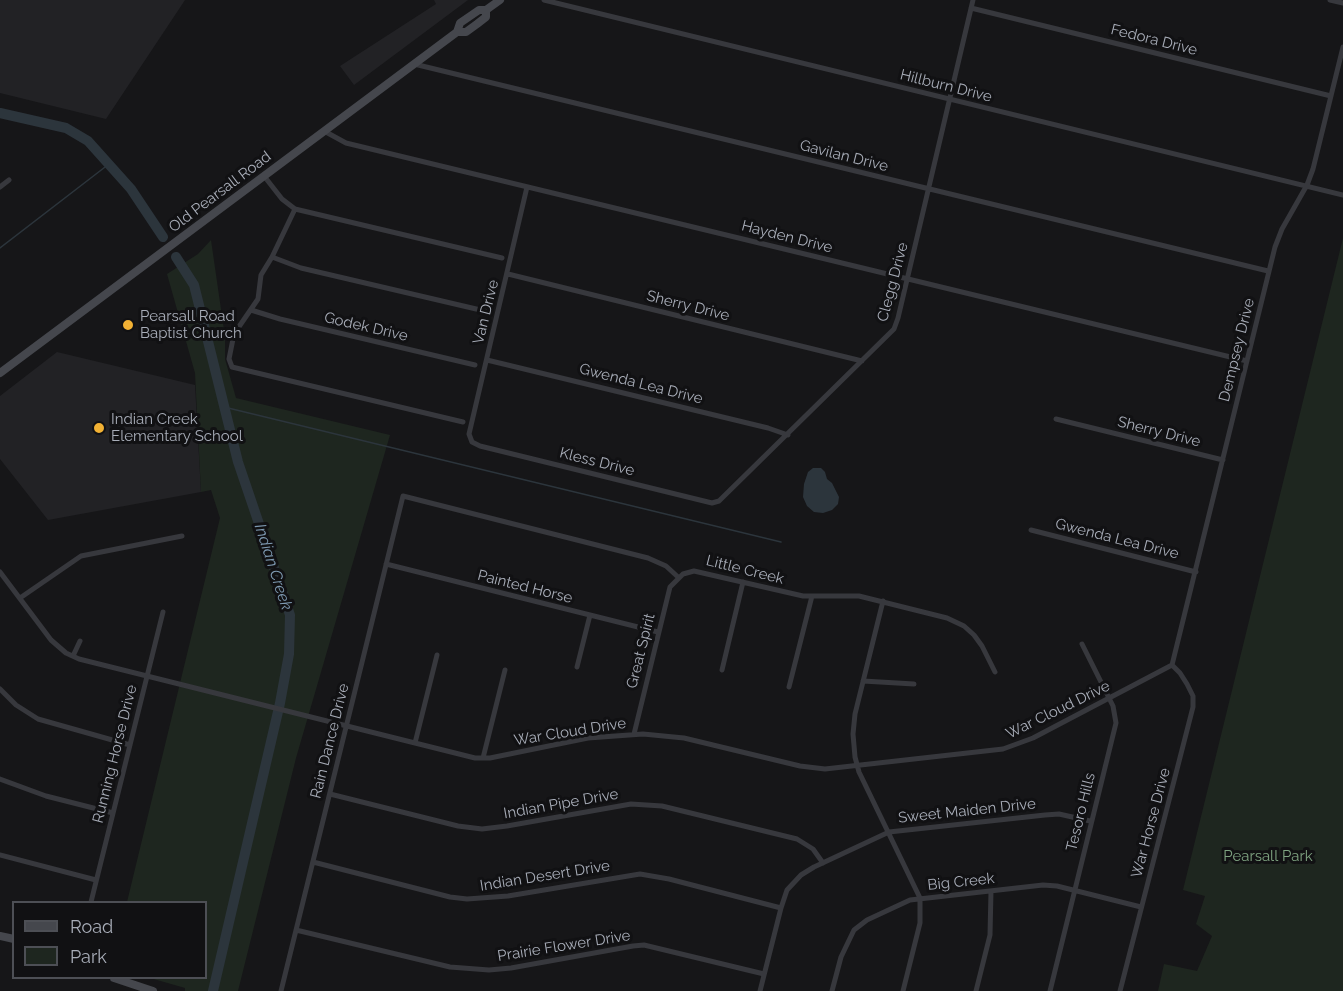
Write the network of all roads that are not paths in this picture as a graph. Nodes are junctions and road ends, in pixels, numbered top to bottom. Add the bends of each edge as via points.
1 (500, 0) edge
2 (544, 0) edge
3 (973, 0) edge
4 (1330, 0) edge
5 (1343, 3) edge
6 (971, 8) junction
7 (1343, 47) edge
8 (414, 64) junction
9 (1331, 96) junction
10 (950, 99) junction
11 (324, 131) junction
12 (264, 176) junction
13 (9, 180) dead end
14 (1306, 185) junction
15 (0, 187) edge
16 (527, 187) junction
17 (928, 189) junction
18 (1343, 195) edge
19 (295, 209) junction
20 (272, 257) junction
21 (502, 258) dead end
22 (1269, 271) junction
23 (508, 274) junction
24 (907, 279) junction
25 (251, 310) junction
26 (489, 312) dead end
27 (487, 360) junction
28 (862, 361) junction
29 (1247, 361) junction
30 (475, 366) dead end
31 (0, 373) edge
32 (1056, 419) dead end
33 (464, 422) dead end
34 (788, 435) junction
35 (472, 442) joint
36 (1222, 460) junction
37 (717, 502) joint
38 (1031, 530) dead end
39 (182, 536) dead end
40 (386, 564) junction
41 (0, 572) edge
42 (1196, 572) junction
43 (678, 577) junction
44 (743, 582) junction
45 (812, 596) junction
46 (20, 598) junction
47 (883, 601) junction
48 (163, 612) dead end
49 (590, 615) junction
50 (658, 633) junction
51 (80, 641) dead end
52 (1082, 644) dead end
53 (437, 655) dead end
54 (74, 657) junction
55 (1172, 666) junction
56 (577, 667) dead end
57 (505, 670) dead end
58 (722, 670) dead end
59 (995, 672) dead end
60 (147, 677) junction
61 (863, 681) junction
62 (914, 684) dead end
63 (789, 687) dead end
64 (0, 689) edge
65 (1109, 699) junction
66 (346, 725) junction
67 (634, 734) junction
68 (416, 743) junction
69 (130, 746) junction
70 (483, 758) junction
71 (857, 765) junction
72 (0, 779) edge
73 (330, 794) junction
74 (113, 813) junction
75 (1090, 822) junction
76 (889, 832) junction
77 (0, 855) edge
78 (313, 862) junction
79 (823, 863) junction
80 (96, 880) junction
81 (1074, 890) junction
82 (991, 891) junction
83 (920, 898) junction
84 (91, 901) edge
85 (1141, 907) junction
86 (781, 908) junction
87 (296, 930) junction
88 (764, 974) junction
89 (117, 979) edge
90 (153, 991) edge
91 (281, 991) edge
92 (760, 991) edge
93 (832, 991) edge
94 (903, 991) edge
95 (976, 991) edge
96 (1050, 991) edge
97 (1120, 991) edge

1 - 8 main road, Old Pearsall Road via 466,32 457,32
2 - 10 street, Hillburn Drive
3 - 6 street, Clegg Drive
4 - 5 street
6 - 9 street, Fedora Drive
6 - 10 street, Clegg Drive
7 - 9 street, Dempsey Drive
8 - 11 main road, Old Pearsall Road
8 - 17 street, Gavilan Drive
9 - 14 street, Dempsey Drive
10 - 14 street, Hillburn Drive
10 - 17 street, Clegg Drive
11 - 12 main road, Old Pearsall Road
11 - 16 street, Hayden Drive via 346,143
12 - 19 street
12 - 31 main road, Old Pearsall Road
13 - 15 street
14 - 18 street, Hillburn Drive
14 - 22 street, Dempsey Drive via 1282,229
16 - 23 street, Van Drive
16 - 24 street, Hayden Drive
17 - 22 street, Gavilan Drive
17 - 24 street, Clegg Drive
19 - 20 street
19 - 21 street
20 - 25 street via 261,275 258,299
20 - 26 street
22 - 29 street, Dempsey Drive
23 - 27 street, Van Drive
23 - 28 street, Sherry Drive
24 - 28 street, Clegg Drive via 894,329
24 - 29 street, Hayden Drive
25 - 30 street, Godek Drive
25 - 33 street via 234,334 229,359 232,367
27 - 34 street, Gwenda Lea Drive
27 - 35 street, Van Drive via 469,434
28 - 34 street, Clegg Drive
29 - 36 street, Dempsey Drive
32 - 36 street, Sherry Drive
34 - 37 street, Clegg Drive
35 - 37 street, Kless Drive
36 - 42 street, Dempsey Drive
38 - 42 street, Gwenda Lea Drive
39 - 46 street via 81,556
40 - 43 street, Rain Dance Drive via 403,496 648,558
40 - 49 street, Painted Horse
40 - 66 street, Rain Dance Drive
41 - 46 street, War Cloud Drive
42 - 55 street, Dempsey Drive
43 - 44 street, Little Creek via 700,571
43 - 50 street, Great Spirit via 668,592
44 - 45 street, Little Creek
44 - 58 street
45 - 47 street, Little Creek via 859,596
45 - 63 street
46 - 54 street, War Cloud Drive via 51,640
47 - 59 street, Little Creek via 964,626 982,646
47 - 61 street
48 - 60 street, Running Horse Drive
49 - 50 street, Painted Horse
49 - 56 street
50 - 67 street, Great Spirit
51 - 54 street
52 - 65 street, Tesoro Hills
53 - 68 street
54 - 60 street, War Cloud Drive
55 - 65 street, War Cloud Drive
55 - 85 street, War Horse Drive via 1187,684 1193,707
57 - 70 street
60 - 66 street, War Cloud Drive
60 - 69 street, Running Horse Drive
61 - 62 street
61 - 71 street via 853,723
64 - 69 street via 38,719
65 - 71 street, War Cloud Drive via 1017,746
65 - 75 street, Tesoro Hills via 1116,723
66 - 68 street, War Cloud Drive
66 - 73 street, Rain Dance Drive
67 - 70 street, War Cloud Drive via 588,738
67 - 71 street, War Cloud Drive via 684,738 800,766 825,769
68 - 70 street, War Cloud Drive
69 - 74 street, Running Horse Drive
71 - 76 street
72 - 74 street via 46,796
73 - 78 street, Rain Dance Drive
73 - 79 street, Indian Pipe Drive via 482,829 632,804 662,806 796,839 813,849
74 - 80 street, Running Horse Drive
75 - 76 street, Sweet Maiden Drive via 1059,814
75 - 81 street, Tesoro Hills
76 - 79 street, Sweet Maiden Drive
76 - 83 street
77 - 80 street
78 - 86 street, Indian Desert Drive via 467,899 639,874
78 - 87 street, Rain Dance Drive
79 - 86 street, Sweet Maiden Drive via 796,880 787,890
80 - 84 street, Running Horse Drive
81 - 82 street, Big Creek via 1043,885
81 - 85 street, Big Creek
81 - 96 street, Tesoro Hills
82 - 83 street, Big Creek
82 - 95 street via 990,935
83 - 93 street, Big Creek via 892,907 854,930 841,957
83 - 94 street via 920,923
85 - 97 street, War Horse Drive
86 - 88 street, Sweet Maiden Drive
87 - 88 street, Prairie Flower Drive via 450,967 511,968 639,945
87 - 91 street, Rain Dance Drive
88 - 92 street, Sweet Maiden Drive
89 - 90 main road

